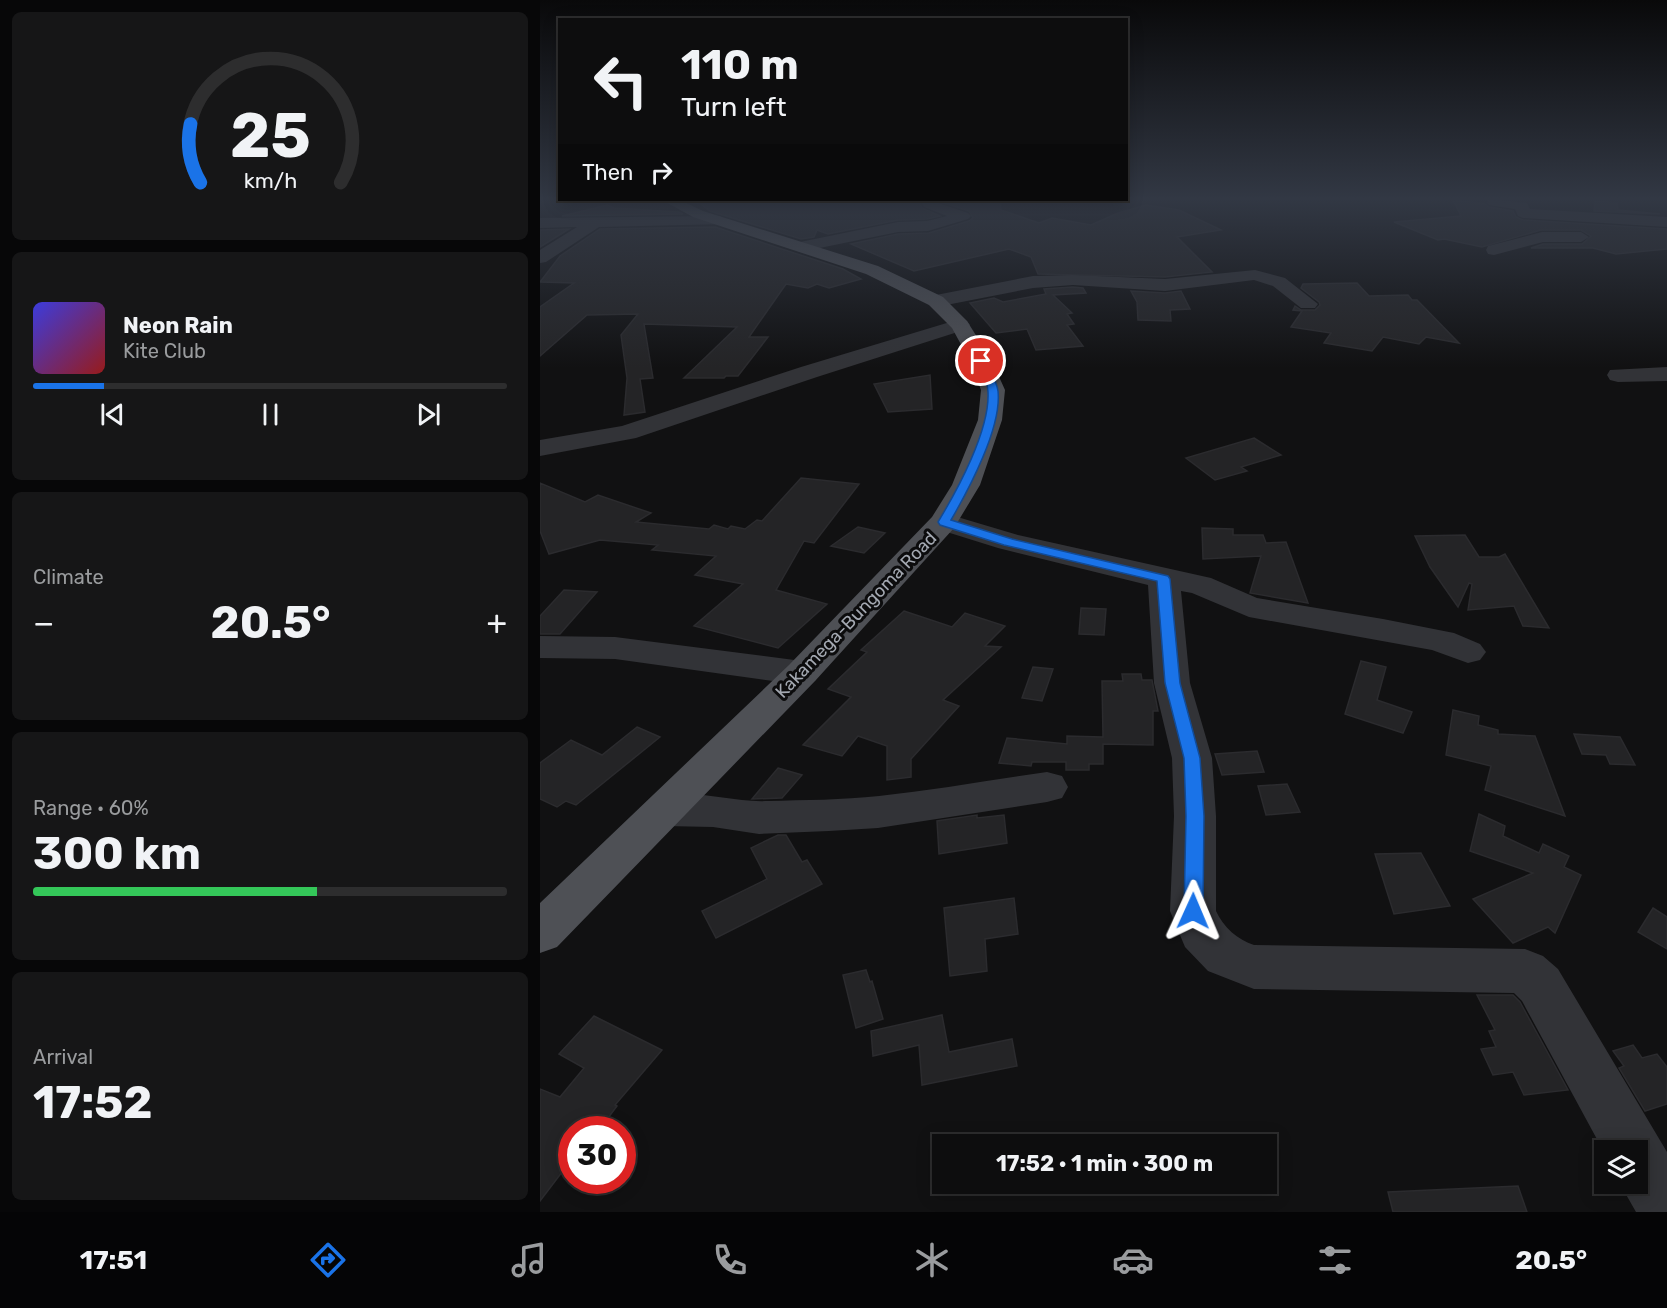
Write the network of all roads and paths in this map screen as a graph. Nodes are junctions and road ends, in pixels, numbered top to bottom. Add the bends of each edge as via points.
1 (827, 256) edge
2 (936, 301) junction
3 (1308, 304) dead end
4 (960, 325) junction
5 (1667, 374) edge
6 (1618, 375) dead end
7 (540, 448) edge
8 (944, 522) junction
9 (1164, 579) junction
10 (540, 647) edge
11 (1468, 652) dead end
12 (802, 673) junction
13 (1047, 787) dead end
14 (665, 810) junction
15 (540, 933) edge
16 (1628, 1140) edge
17 (1648, 1176) edge
18 (1667, 1209) edge

1 - 2 main road, Kakamega-Bungoma Road via 872,270
2 - 3 street via 1033,282 1165,285 1255,275 1279,282
2 - 4 main road, Kakamega-Bungoma Road
4 - 7 street via 627,434
4 - 8 main road, Kakamega-Bungoma Road via 993,390 990,420 980,450 966,485
5 - 6 street
8 - 9 street via 1009,542
8 - 12 main road, Kakamega-Bungoma Road
9 - 11 street via 1200,585 1249,607 1442,641
9 - 16 street via 1172,683 1192,758 1193,911 1202,933 1226,956 1254,967 1525,971 1540,985
10 - 12 street via 615,648
12 - 14 main road, Kakamega-Bungoma Road
13 - 14 street via 878,812 829,815 759,818 713,811
14 - 15 main road, Kakamega-Bungoma Road
17 - 18 street

